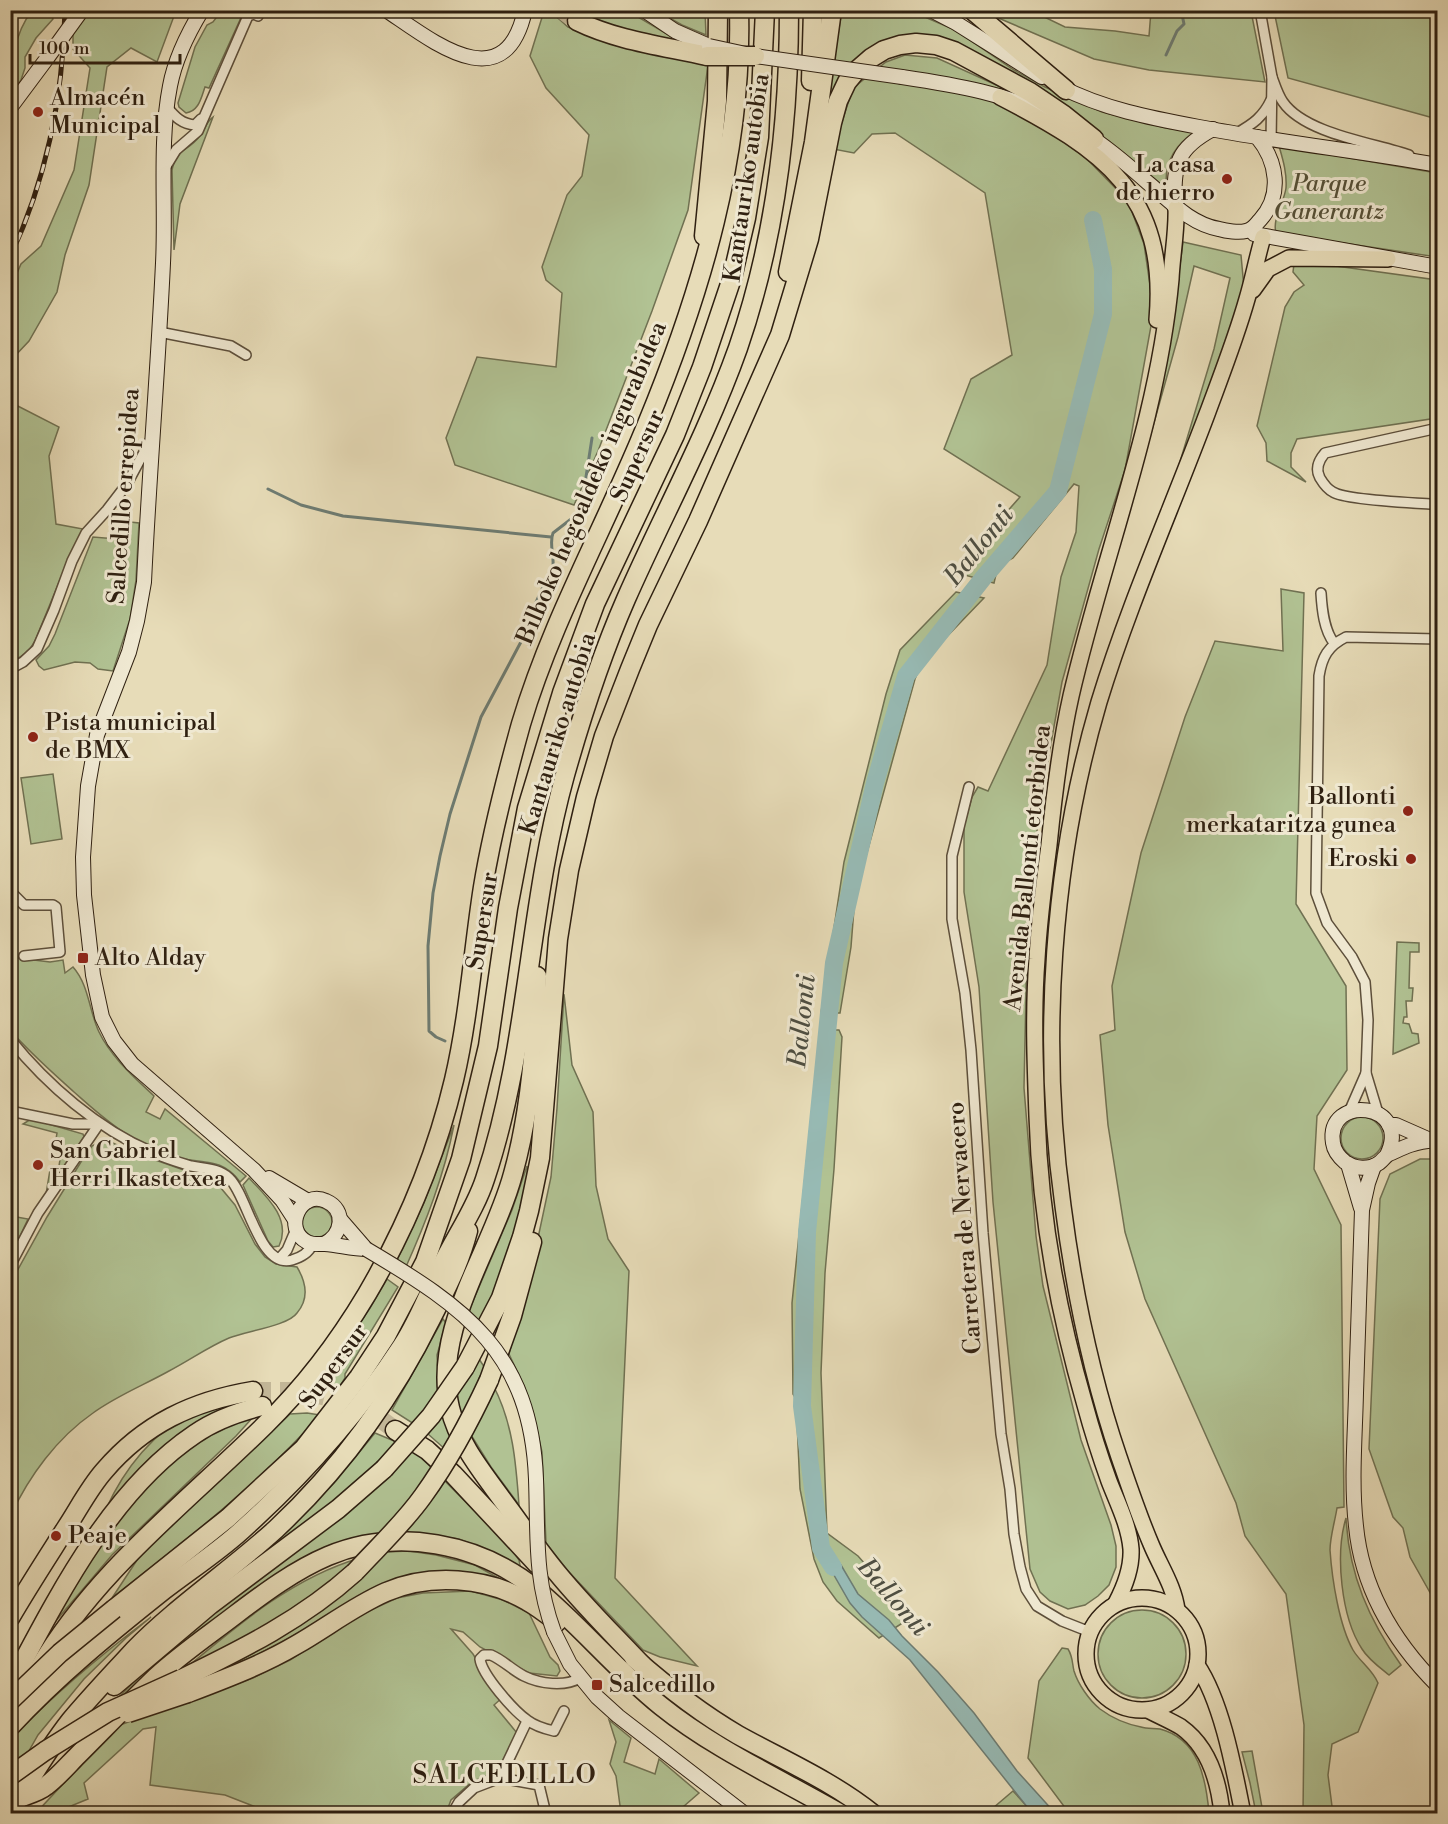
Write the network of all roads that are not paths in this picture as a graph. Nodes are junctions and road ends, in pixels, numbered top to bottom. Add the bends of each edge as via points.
1 (82, 10) edge
2 (202, 10) edge
3 (386, 10) edge
4 (525, 10) edge
5 (644, 10) edge
6 (718, 10) edge
7 (739, 10) edge
8 (765, 10) edge
9 (789, 10) edge
10 (813, 10) edge
11 (832, 10) edge
12 (931, 10) edge
13 (972, 10) edge
14 (1260, 10) edge
15 (258, 16) dead end
16 (577, 21) tunnel mouth
17 (708, 51) junction
18 (754, 56) joint
19 (1272, 77) junction
20 (1066, 90) junction
21 (1000, 97) junction
22 (1272, 98) junction
23 (167, 107) junction
24 (10, 108) edge
25 (198, 122) junction
26 (1213, 129) junction
27 (1237, 134) junction
28 (1094, 139) junction
29 (1270, 145) junction
30 (1436, 164) edge
31 (165, 169) junction
32 (803, 200) junction
33 (1175, 207) junction
34 (1267, 212) junction
35 (1246, 231) junction
36 (1263, 237) junction
37 (1388, 259) junction
38 (1434, 267) edge
39 (701, 270) junction
40 (1248, 298) junction
41 (159, 332) junction
42 (246, 355) dead end
43 (1151, 393) junction
44 (750, 402) junction
45 (1437, 428) edge
46 (151, 438) junction
47 (1432, 504) dead end
48 (1321, 593) dead end
49 (1437, 639) edge
50 (1334, 643) junction
51 (10, 669) edge
52 (969, 787) dead end
53 (10, 891) edge
54 (539, 905) junction
55 (24, 956) dead end
56 (10, 1039) edge
57 (1366, 1073) junction
58 (10, 1111) edge
59 (1349, 1112) junction
60 (1378, 1113) junction
61 (99, 1124) junction
62 (1389, 1125) junction
63 (1434, 1141) edge
64 (1387, 1155) junction
65 (540, 1158) junction
66 (1348, 1164) junction
67 (1374, 1166) junction
68 (254, 1170) junction
69 (308, 1201) junction
70 (474, 1206) junction
71 (1362, 1210) junction
72 (340, 1219) junction
73 (295, 1224) junction
74 (319, 1244) junction
75 (366, 1249) junction
76 (280, 1258) junction
77 (10, 1266) edge
78 (395, 1430) tunnel mouth
79 (1116, 1603) junction
80 (1177, 1610) junction
81 (10, 1618) edge
82 (1089, 1632) junction
83 (642, 1665) junction
84 (1197, 1665) junction
85 (618, 1669) junction
86 (580, 1678) junction
87 (10, 1686) edge
88 (184, 1686) junction
89 (1437, 1686) edge
90 (91, 1698) junction
91 (10, 1701) edge
92 (1148, 1710) junction
93 (564, 1711) dead end
94 (10, 1718) edge
95 (527, 1721) junction
96 (10, 1727) edge
97 (10, 1776) edge
98 (500, 1778) junction
99 (15, 1805) edge
100 (453, 1814) edge
101 (546, 1814) edge
102 (745, 1814) edge
103 (841, 1814) edge
104 (873, 1814) edge
105 (1222, 1814) edge
106 (1243, 1814) edge

1 - 24 street, bridge
2 - 23 street, Salcedillo errepidea via 179,57
3 - 4 street via 451,52 476,59 489,58 515,41
5 - 17 street
6 - 39 highway via 717,101
7 - 39 highway, Bilboko hegoaldeko ingurabidea via 735,102 726,171
8 - 91 highway, Supersur, bridge via 759,137 732,278 679,425 595,604 562,693 527,808 488,1046 461,1159 425,1262 386,1336 304,1448 228,1518 60,1653
9 - 54 highway, Kantauriko autobia via 783,139 756,291 711,419 626,599 600,665 564,781
10 - 32 highway
11 - 32 highway
12 - 20 street
13 - 20 highway
14 - 19 street
15 - 25 street via 250,14 244,23
16 - 17 highway via 622,38
17 - 18 highway, bridge
18 - 21 street, bridge via 941,83
19 - 22 street
19 - 30 street via 1283,103 1299,117 1332,133
20 - 26 street via 1134,114
21 - 28 street via 1035,107
21 - 43 main road via 1089,149 1129,189 1143,213 1158,275
22 - 27 street via 1257,122
22 - 29 street
23 - 25 street via 180,121
23 - 31 street, Salcedillo errepidea
25 - 31 street via 198,130 176,150
26 - 27 street
26 - 33 street via 1184,150 1175,179
27 - 29 street via 1257,137
28 - 33 street
28 - 44 highway via 1030,92 954,51 916,43 900,45 871,58 847,82 838,100 794,291 780,335
29 - 30 street
29 - 34 street via 1275,184
31 - 41 street, Salcedillo errepidea
32 - 44 highway via 787,279
33 - 35 street via 1203,224
33 - 43 main road, Avenida Ballonti etorbidea via 1167,311 1160,363
34 - 35 street via 1253,229
34 - 36 street
35 - 36 street
36 - 37 street
36 - 40 main road, Avenida Ballonti etorbidea
37 - 38 street
37 - 40 main road via 1289,258 1268,269
39 - 94 highway, Bilboko hegoaldeko ingurabidea via 646,427 599,528 523,719 501,795 483,886 455,1075 425,1177 398,1238 346,1328 315,1369 268,1422 92,1594 46,1656
40 - 80 main road, Avenida Ballonti etorbidea via 1209,411 1120,638 1099,704 1066,848 1053,996 1055,1145 1072,1274 1117,1451 1151,1544 1176,1596
41 - 42 street via 231,346
41 - 46 street, Salcedillo errepidea
43 - 79 main road, Avenida Ballonti etorbidea via 1060,749 1037,950 1034,1023 1042,1188 1055,1277 1084,1403 1131,1548 1126,1584
44 - 65 highway via 648,625 604,736 586,797 558,939
45 - 47 street via 1325,453 1317,472 1334,494
46 - 51 street via 127,484 86,533 37,649
46 - 68 street, Salcedillo errepidea via 144,582 137,621 97,735 88,786 83,857 86,923 102,1017 114,1041 132,1064
48 - 50 street via 1322,611
49 - 50 street via 1346,637
50 - 57 street via 1322,660 1319,676 1316,893 1327,923 1365,982
52 - 82 street, Carretera de Nervacero via 952,856 952,919 968,1016 983,1233 1014,1534 1026,1589 1037,1606
53 - 55 street via 24,905 56,907 60,952
54 - 70 highway, Kantauriko autobia via 516,1051 497,1136
54 - 83 highway via 537,1012 524,1125 507,1196 458,1313 446,1360 446,1378 450,1407 467,1449 551,1566
56 - 61 street via 47,1079
57 - 59 street
57 - 60 street
58 - 61 street via 73,1124
59 - 60 street via 1369,1109
59 - 66 street via 1336,1125 1333,1142
60 - 62 street
61 - 76 street via 152,1152 223,1173 240,1193 268,1252
61 - 77 street via 38,1213
62 - 63 street
62 - 64 street via 1392,1140
63 - 64 street via 1410,1145
64 - 67 street
65 - 88 highway, bridge via 544,1174 532,1245 512,1316 471,1419 423,1496 339,1586 289,1623
65 - 90 highway, bridge via 512,1269 485,1332 431,1416 384,1468 338,1509 210,1605 118,1683
66 - 67 street
66 - 71 street
67 - 71 street
68 - 69 street
68 - 73 street via 282,1200
69 - 72 street via 328,1202
69 - 73 street via 301,1206
70 - 90 highway via 463,1250 428,1326 388,1396 355,1443 283,1522 149,1636
70 - 96 highway, Supersur via 406,1340 377,1383 316,1457 240,1532 70,1667
71 - 89 street via 1354,1455 1356,1527 1364,1564 1384,1618
72 - 74 street via 338,1231 330,1241
72 - 75 street
73 - 74 street via 302,1239
73 - 76 street via 287,1250
74 - 75 street
74 - 76 street via 295,1259
75 - 86 street, bridge via 433,1289 463,1313 488,1340 512,1376 534,1445 536,1540 544,1601 554,1632
78 - 83 highway via 427,1450 453,1474 580,1612
79 - 80 main road via 1148,1598
79 - 82 main road via 1096,1620
80 - 84 main road via 1195,1635
81 - 87 highway via 103,1472 134,1441 183,1410 230,1395 257,1398 174,1449 132,1491 49,1612
82 - 92 main road via 1087,1665 1092,1681 1116,1704
83 - 104 highway via 688,1703 841,1791
84 - 92 main road via 1180,1695
84 - 106 main road via 1206,1678 1223,1728
85 - 88 highway via 527,1601 495,1586 449,1580 389,1591 270,1660
85 - 99 highway via 535,1589 487,1560 418,1541 364,1545 308,1566 244,1608 158,1675 45,1788
85 - 103 highway via 694,1729
86 - 95 street via 568,1684 525,1677 496,1658 482,1657 481,1665 489,1678
86 - 102 street via 618,1716
88 - 97 highway, bridge via 81,1729
90 - 99 highway via 70,1722
92 - 105 main road via 1181,1727 1196,1741 1208,1758
93 - 95 street via 554,1731
95 - 98 street
98 - 100 street via 474,1788
98 - 101 street via 539,1785

